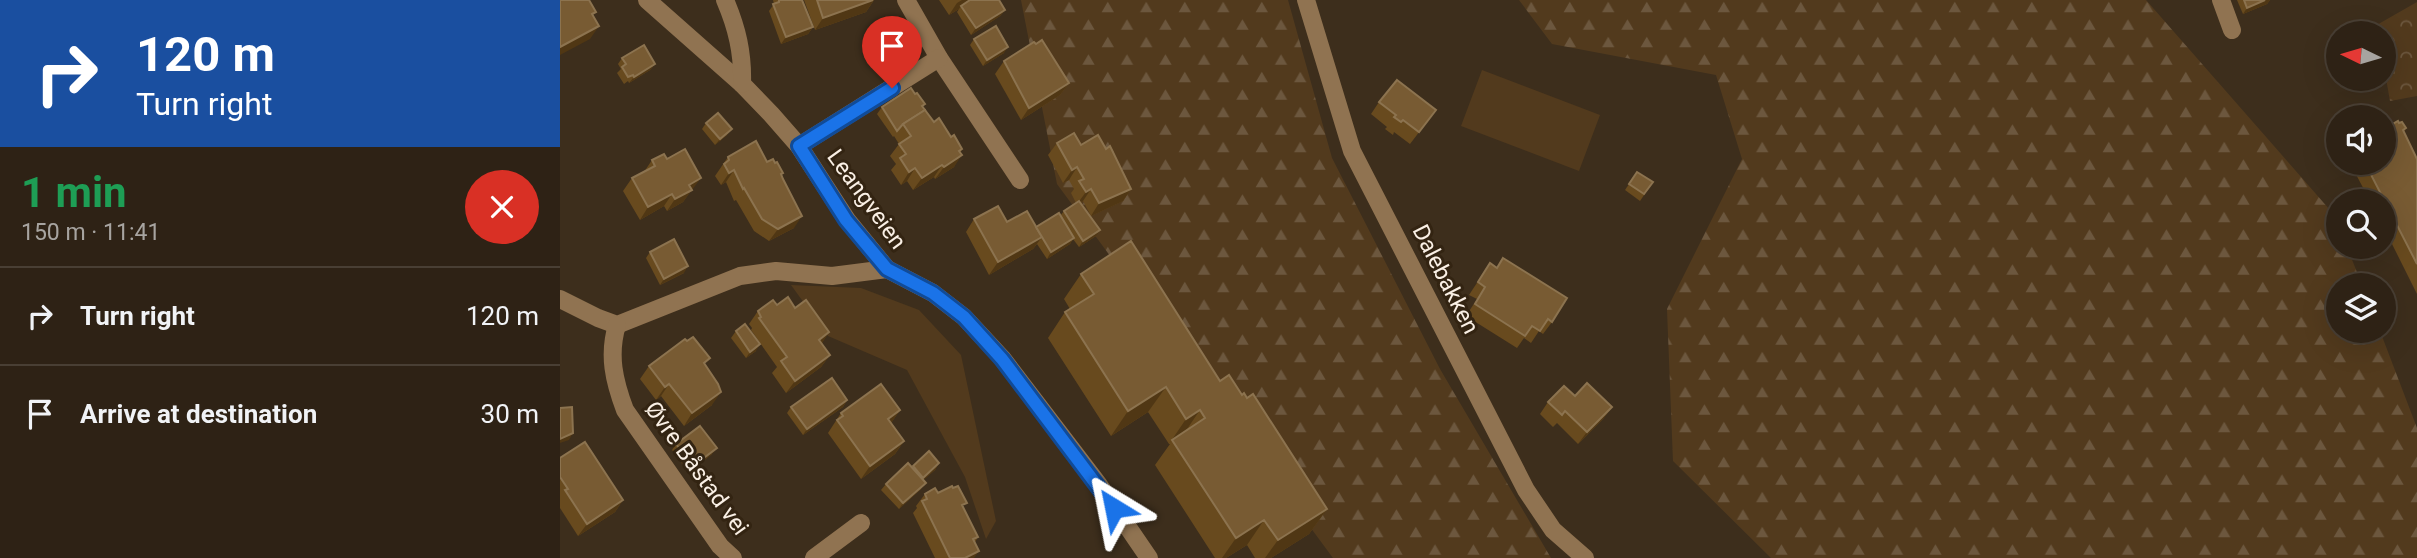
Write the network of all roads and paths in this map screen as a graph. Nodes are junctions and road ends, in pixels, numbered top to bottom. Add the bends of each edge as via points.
1 (647, 0) edge
2 (725, 0) edge
3 (906, 0) edge
4 (1306, 0) edge
5 (2221, 0) edge
6 (2232, 30) dead end
7 (939, 58) junction
8 (741, 84) junction
9 (799, 146) junction
10 (1020, 180) dead end
11 (887, 269) junction
12 (560, 299) edge
13 (617, 325) junction
14 (862, 523) dead end
15 (733, 558) edge
16 (814, 558) edge
17 (1149, 558) edge
18 (1585, 558) edge

1 - 8 street, Leangveien
2 - 8 street via 743,58
3 - 7 street
4 - 18 street, Dalebakken via 1352,151 1527,490 1553,530
5 - 6 street
7 - 9 street
7 - 10 street
8 - 9 street, Leangveien
9 - 11 street, Leangveien via 846,220
11 - 13 street via 832,276 776,271 740,276
11 - 17 street, Leangveien via 933,293 964,317 1099,485
12 - 13 street
13 - 15 street, Øvre Båstad vei via 612,359 625,410
14 - 16 street

